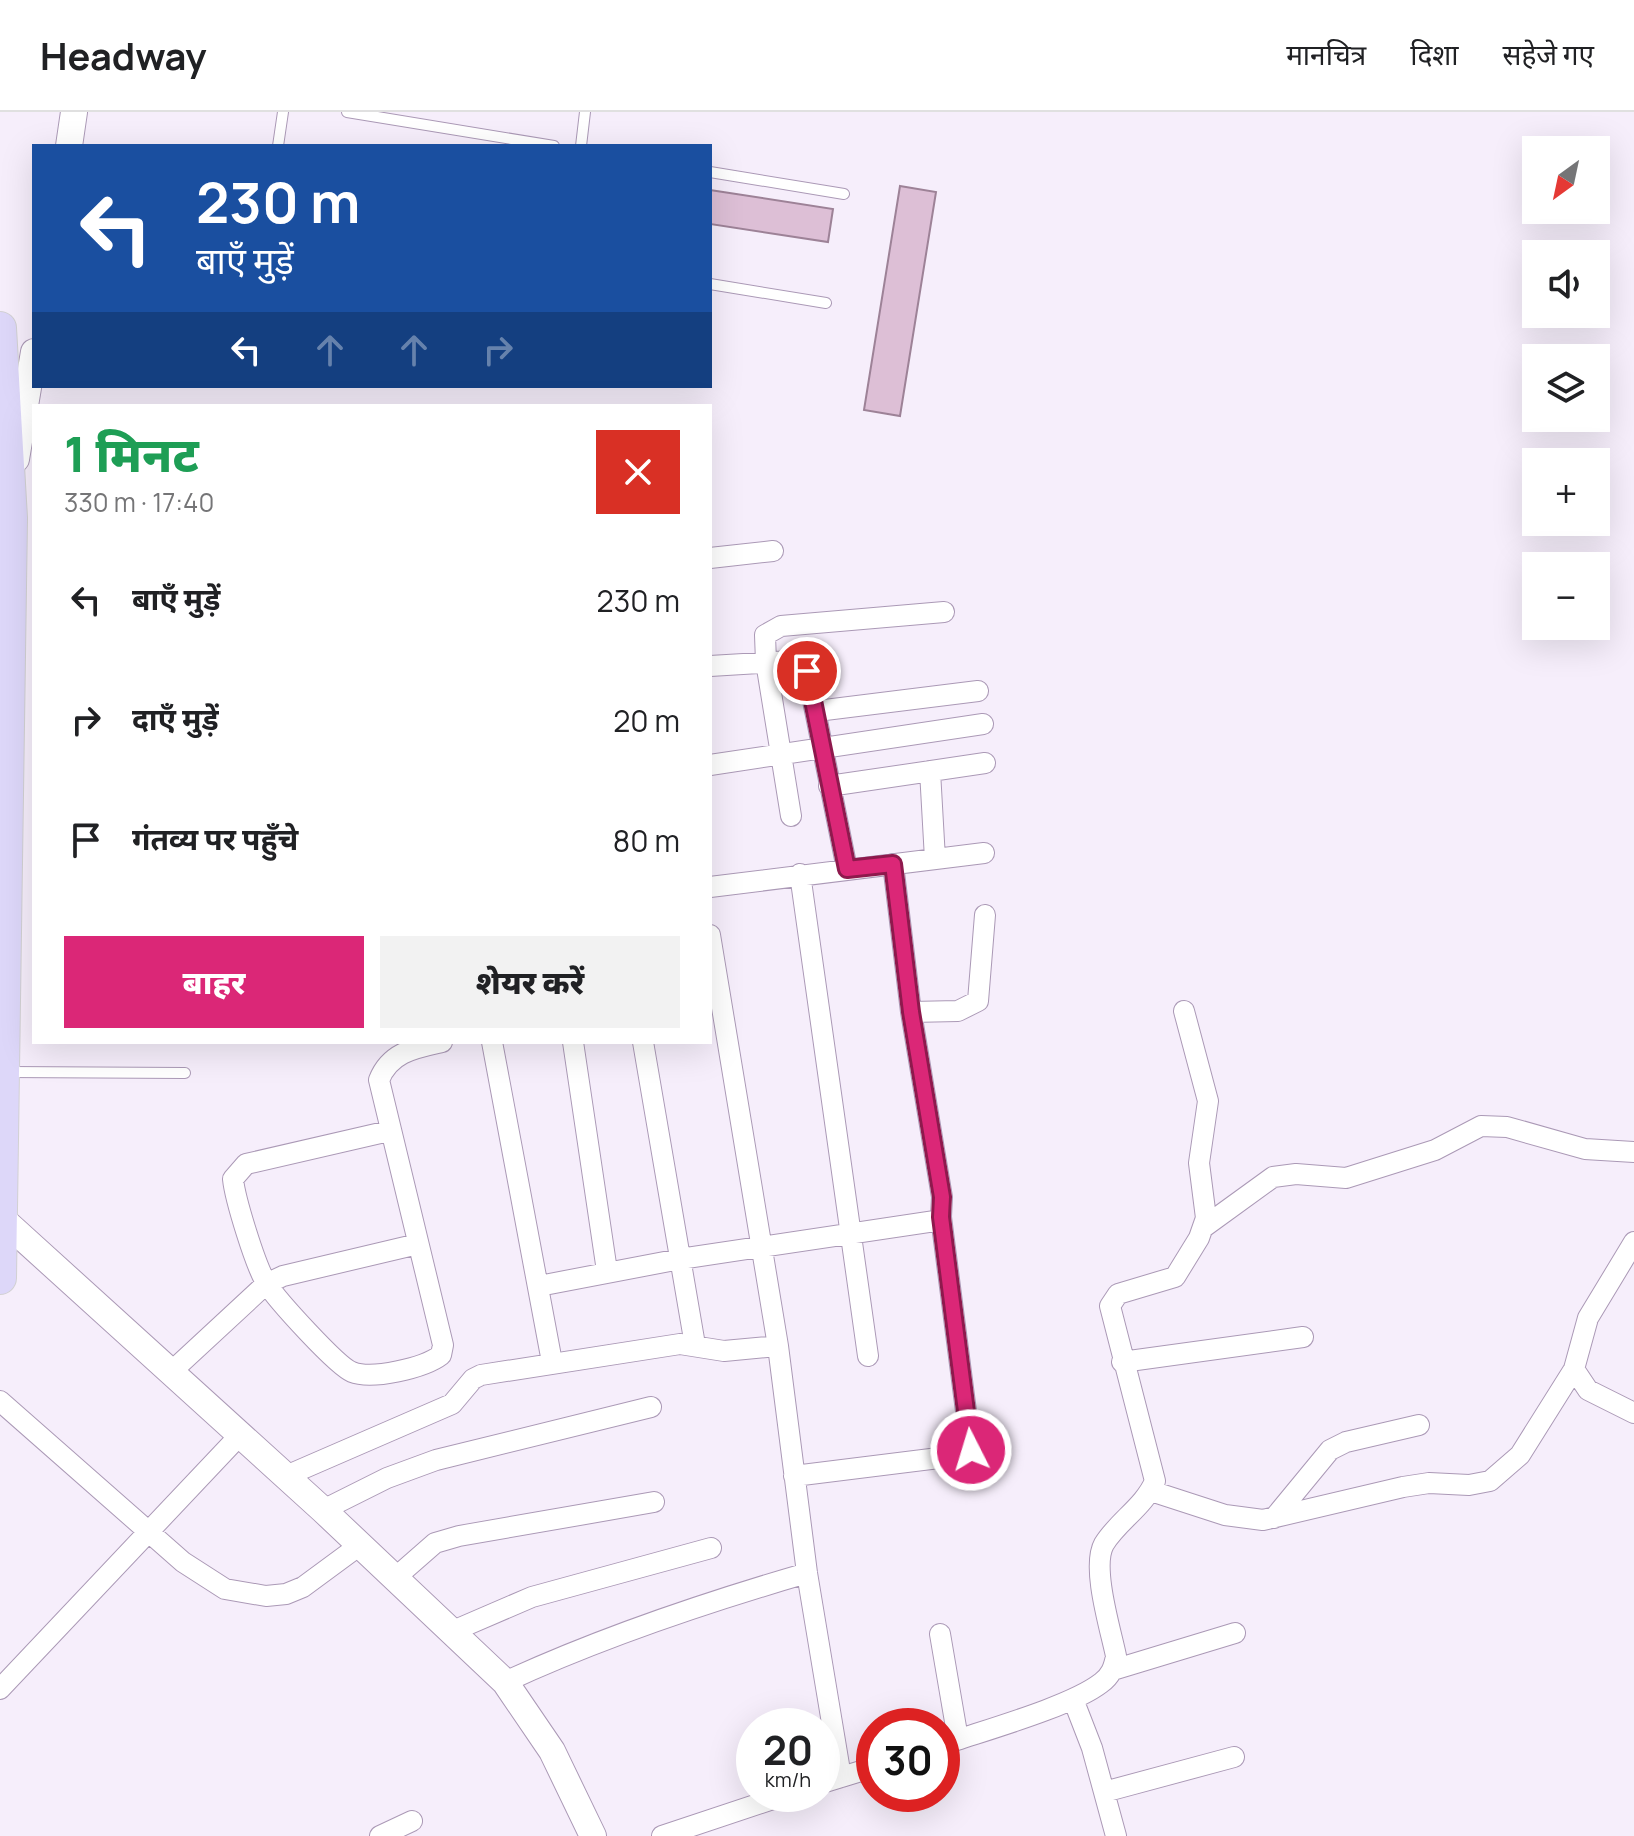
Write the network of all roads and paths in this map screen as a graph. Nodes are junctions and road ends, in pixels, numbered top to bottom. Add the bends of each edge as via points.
1 (74, 112) edge
2 (283, 112) edge
3 (347, 112) edge
4 (585, 112) edge
5 (69, 144) edge
6 (278, 144) edge
7 (542, 144) edge
8 (581, 144) edge
9 (712, 172) edge
10 (844, 194) dead end
11 (712, 284) edge
12 (826, 303) dead end
13 (0, 328) edge
14 (32, 372) edge
15 (3, 391) edge
16 (18, 510) edge
17 (773, 551) dead end
18 (712, 558) edge
19 (22, 583) edge
20 (944, 612) dead end
21 (766, 662) junction
22 (712, 666) edge
23 (978, 691) dead end
24 (817, 711) junction
25 (983, 724) dead end
26 (823, 747) junction
27 (782, 754) junction
28 (985, 763) dead end
29 (712, 765) edge
30 (930, 771) junction
31 (829, 786) junction
32 (791, 816) dead end
33 (984, 853) dead end
34 (935, 859) junction
35 (893, 864) junction
36 (847, 869) junction
37 (800, 874) junction
38 (712, 887) edge
39 (985, 915) dead end
40 (712, 959) edge
41 (3, 961) edge
42 (1184, 1011) dead end
43 (911, 1012) junction
44 (717, 1020) edge
45 (435, 1044) edge
46 (492, 1044) edge
47 (573, 1044) edge
48 (643, 1044) edge
49 (5, 1072) junction
50 (185, 1073) dead end
51 (389, 1131) junction
52 (1634, 1152) edge
53 (1, 1217) edge
54 (941, 1217) junction
55 (1204, 1227) junction
56 (850, 1234) junction
57 (1634, 1242) edge
58 (418, 1244) junction
59 (760, 1246) junction
60 (680, 1259) junction
61 (607, 1271) junction
62 (0, 1278) edge
63 (266, 1284) junction
64 (539, 1286) junction
65 (1303, 1337) dead end
66 (695, 1345) junction
67 (778, 1346) junction
68 (868, 1356) dead end
69 (552, 1362) junction
70 (1122, 1362) junction
71 (171, 1372) junction
72 (1577, 1375) junction
73 (0, 1401) edge
74 (651, 1407) dead end
75 (1634, 1413) edge
76 (1419, 1425) dead end
77 (240, 1435) junction
78 (286, 1476) junction
79 (794, 1476) junction
80 (1151, 1491) junction
81 (654, 1502) dead end
82 (323, 1510) junction
83 (1274, 1518) junction
84 (150, 1532) junction
85 (360, 1545) junction
86 (711, 1548) dead end
87 (807, 1573) junction
88 (395, 1578) junction
89 (453, 1631) junction
90 (1235, 1633) dead end
91 (940, 1634) dead end
92 (1113, 1670) junction
93 (505, 1682) junction
94 (0, 1689) edge
95 (1073, 1699) junction
96 (823, 1708) edge
97 (947, 1708) edge
98 (960, 1739) edge
99 (1234, 1757) dead end
100 (1104, 1792) junction
101 (736, 1811) edge
102 (412, 1821) dead end
103 (380, 1836) edge
104 (593, 1836) edge
105 (662, 1836) edge
106 (1116, 1836) edge

1 - 5 street
2 - 6 lane
3 - 7 lane
4 - 8 lane
9 - 10 lane
11 - 12 lane
13 - 15 main road
14 - 16 street
15 - 16 main road
16 - 19 main road
17 - 18 street
19 - 41 main road
20 - 21 street via 781,626 765,635
21 - 22 street
21 - 24 street via 800,663 812,681
21 - 27 street
23 - 24 street
24 - 26 street
25 - 26 street
26 - 27 street
26 - 31 street
27 - 29 street
27 - 32 street
28 - 30 street
30 - 31 street
30 - 34 street
31 - 36 street
33 - 34 street
34 - 35 street
35 - 36 street
35 - 43 street
36 - 37 street
37 - 38 street
37 - 56 street
39 - 43 street via 978,1001 958,1011
40 - 44 street
41 - 49 main road
42 - 55 street via 1208,1101 1199,1163
43 - 54 street
44 - 59 street
45 - 51 street via 397,1055 384,1066 379,1080
46 - 64 street
47 - 61 street
48 - 60 street
49 - 50 lane
49 - 53 main road
51 - 58 street
51 - 63 street via 238,1170 234,1190
52 - 55 street via 1585,1149 1507,1127 1481,1126 1435,1150 1346,1178 1273,1177
53 - 62 main road
53 - 71 street
54 - 56 street
54 - 79 street via 971,1450
55 - 70 street via 1175,1277 1114,1298 1109,1316
56 - 59 street
56 - 68 street
57 - 72 street via 1588,1318
58 - 63 street
58 - 63 street via 443,1345 441,1355 422,1366 352,1372
59 - 60 street
59 - 67 street
60 - 61 street
60 - 66 street
61 - 64 street
63 - 71 street
64 - 69 street
65 - 70 street
66 - 67 street via 724,1351
66 - 69 street
67 - 79 street
69 - 78 street via 481,1375 452,1404
70 - 80 street via 1155,1471
71 - 77 street
72 - 75 street via 1599,1397
72 - 83 street via 1520,1455 1490,1481 1403,1487
73 - 84 street
74 - 82 street via 436,1460
76 - 83 street via 1330,1450
77 - 78 street
77 - 84 street
78 - 82 street
79 - 87 street
80 - 83 street via 1244,1520
80 - 92 street via 1100,1556 1116,1656
81 - 88 street via 435,1543
82 - 85 street
84 - 85 street via 203,1577 225,1589 266,1596 303,1587
84 - 94 street
85 - 88 street
86 - 89 street via 532,1597
87 - 93 street via 568,1653
87 - 96 street
88 - 89 street
89 - 93 street
90 - 92 street
91 - 97 street
92 - 95 street via 1102,1683
93 - 104 street via 552,1751
95 - 98 street
95 - 100 street
99 - 100 street
100 - 106 street
101 - 105 street
102 - 103 street

